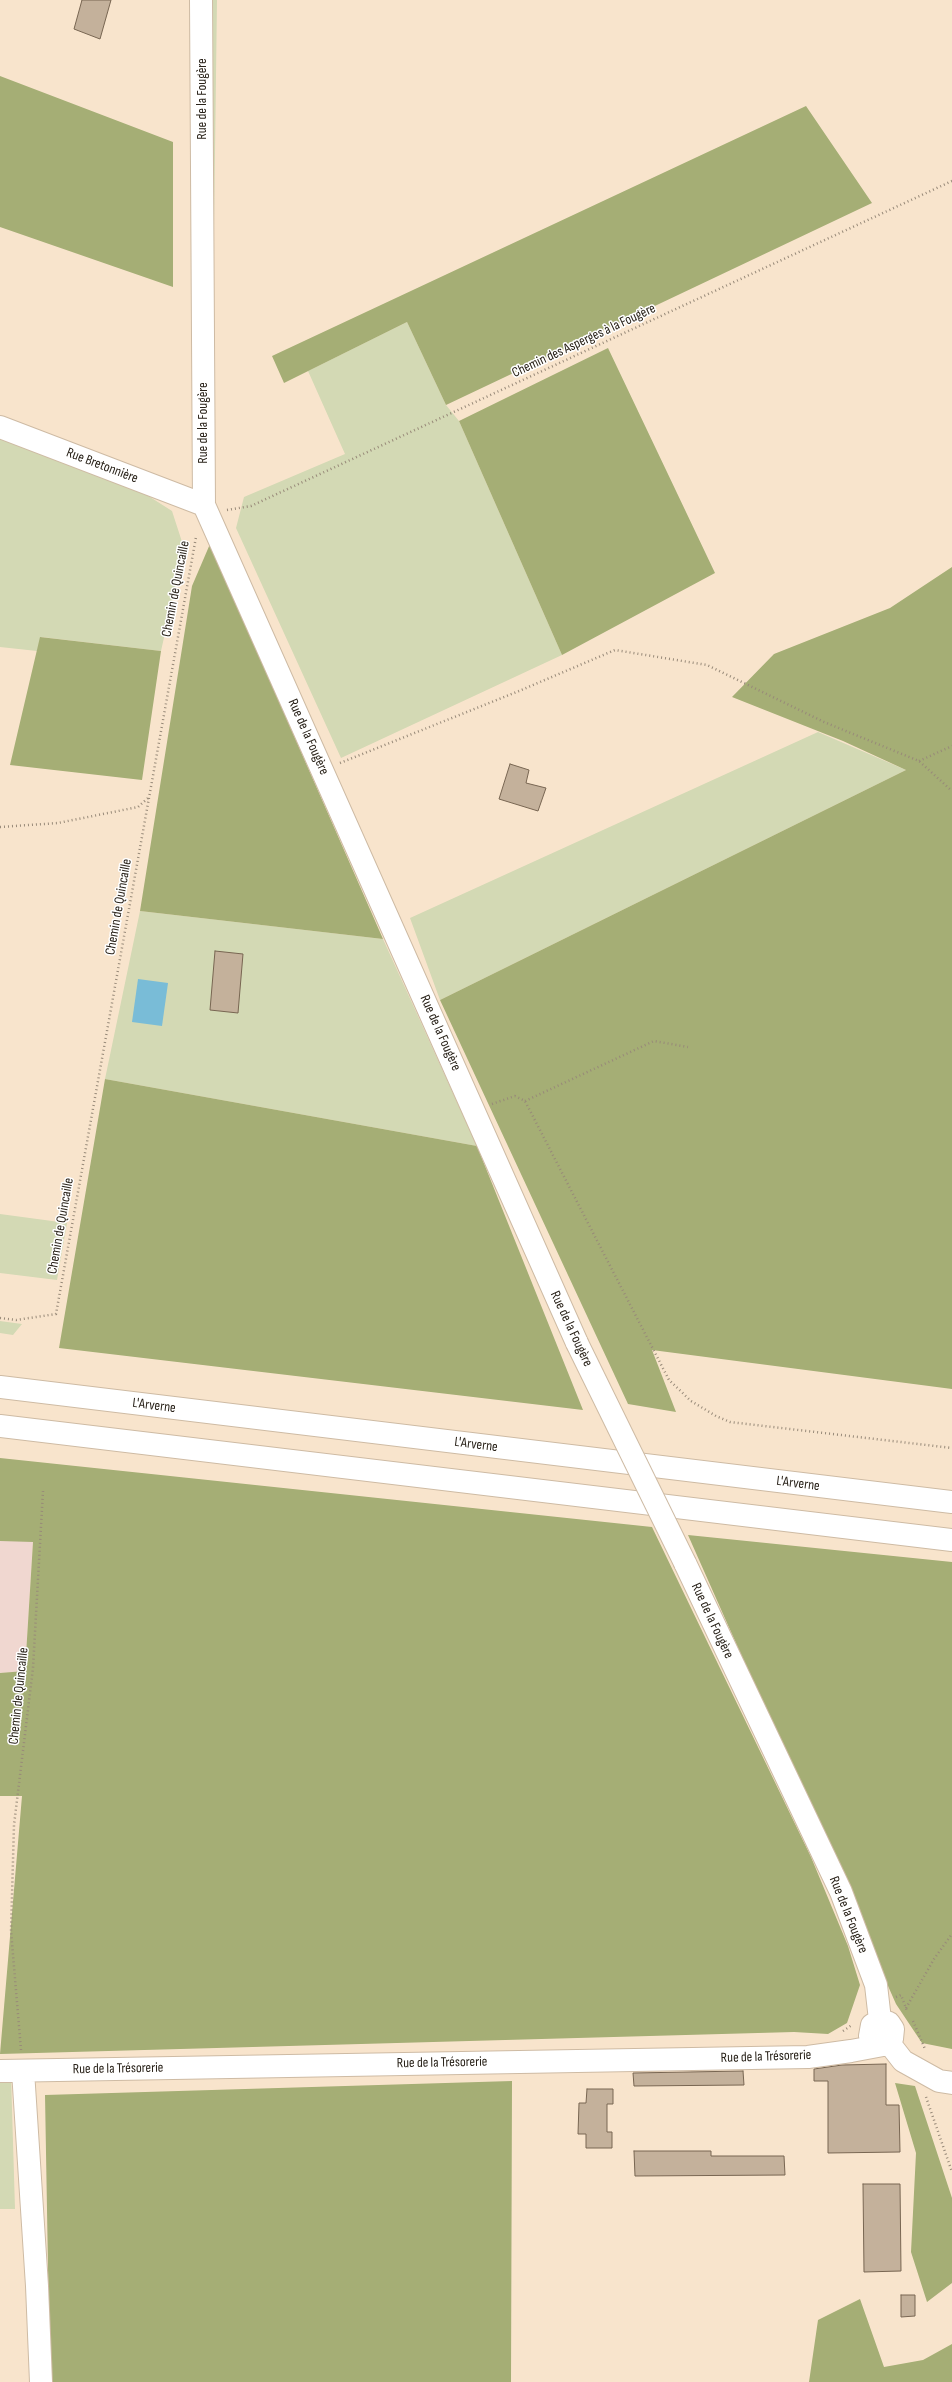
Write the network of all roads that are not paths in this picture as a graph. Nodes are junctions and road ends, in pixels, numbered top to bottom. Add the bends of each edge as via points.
1 (201, 0) edge
2 (0, 426) edge
3 (213, 507) junction
4 (0, 1387) edge
5 (0, 1426) edge
6 (952, 1502) edge
7 (952, 1540) edge
8 (886, 2034) junction
9 (0, 2071) edge
10 (23, 2071) junction
11 (952, 2083) edge
12 (41, 2382) edge

1 - 3 main road, Rue de la Fougère
2 - 3 main road, Rue Bretonnière
3 - 8 main road, Rue de la Fougère, bridge via 323,770 577,1343 841,1892 876,1985
4 - 6 main road, L'Arverne
5 - 7 main road
8 - 10 main road, Rue de la Trésorerie via 808,2057
8 - 11 main road via 903,2061 921,2058 939,2081
9 - 10 main road, Rue de la Trésorerie
10 - 12 main road

